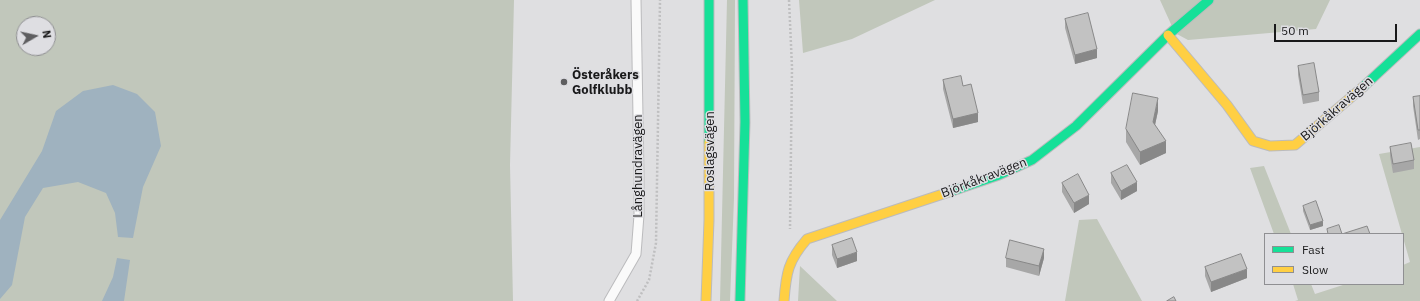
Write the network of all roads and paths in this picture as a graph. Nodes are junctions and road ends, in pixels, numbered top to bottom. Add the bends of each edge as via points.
1 (636, 0) edge
2 (660, 0) edge
3 (709, 0) edge
4 (743, 0) edge
5 (789, 0) edge
6 (1209, 0) edge
7 (1420, 34) edge
8 (1168, 36) junction
9 (798, 249) junction
10 (608, 301) edge
11 (637, 301) edge
12 (706, 301) edge
13 (740, 301) edge
14 (784, 301) edge

1 - 10 lane, Långhundravägen via 639,176 636,254
2 - 11 path via 656,243 649,280
3 - 12 street, Roslagsvägen via 709,213
4 - 13 street via 744,122
5 - 9 path via 792,67 790,237
6 - 8 street, Björkåkravägen
7 - 8 street, Björkåkravägen via 1295,145 1270,146 1253,140 1227,105
8 - 9 street, Björkåkravägen via 1076,126 1032,160 999,175 806,239
9 - 14 street via 790,257 786,270

